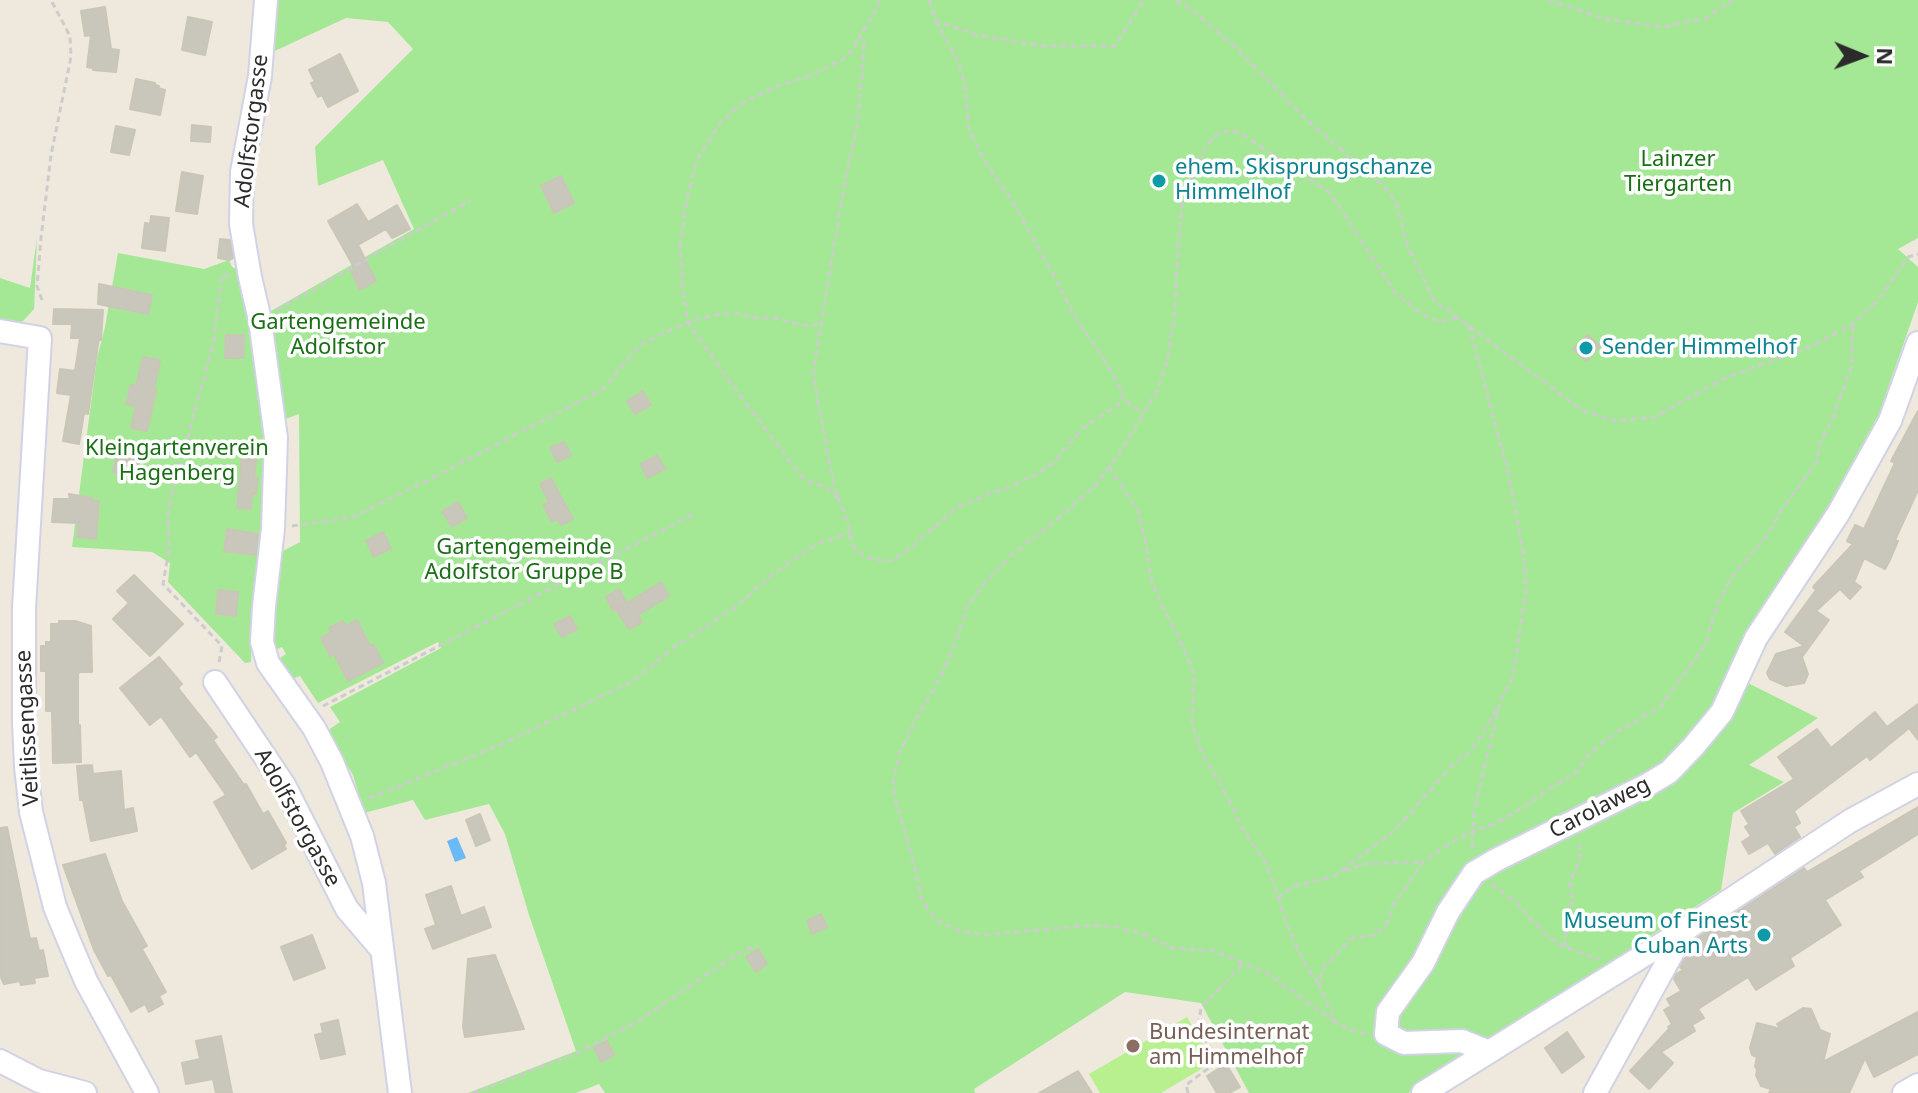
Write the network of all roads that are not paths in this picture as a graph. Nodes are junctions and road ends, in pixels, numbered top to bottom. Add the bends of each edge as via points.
1 (266, 0) edge
2 (0, 331) edge
3 (1918, 343) edge
4 (215, 682) road end
5 (1918, 784) edge
6 (1686, 929) junction
7 (383, 950) junction
8 (1489, 1052) junction
9 (0, 1061) edge
10 (1918, 1085) edge
11 (85, 1093) edge
12 (147, 1093) edge
13 (400, 1093) edge
14 (1423, 1093) edge
15 (1595, 1093) edge
16 (1904, 1093) edge

1 - 7 street, Adolfstorgasse via 260,76 242,172 241,224 276,438 264,654 332,762 350,806 374,883
2 - 12 street, Veitlissengasse via 40,338 24,608 31,812 69,941
3 - 8 street, Carolaweg via 1890,421 1838,514 1756,638 1722,712 1669,772 1474,873 1388,1012 1386,1034 1404,1043 1462,1041
4 - 7 street, Adolfstorgasse via 284,785 347,909
5 - 6 street via 1850,821
6 - 8 street
6 - 15 street
7 - 13 street, Adolfstorgasse
8 - 14 street
9 - 11 street via 39,1081
10 - 16 street

